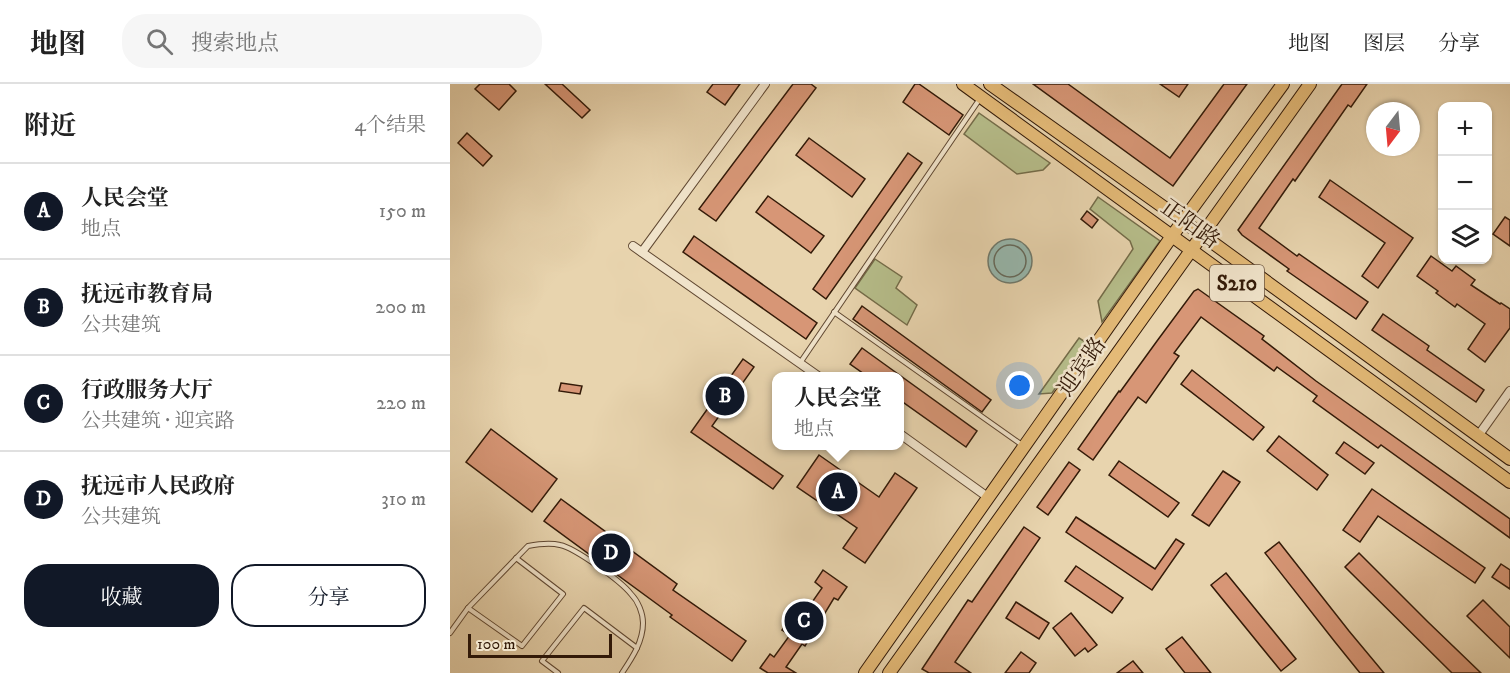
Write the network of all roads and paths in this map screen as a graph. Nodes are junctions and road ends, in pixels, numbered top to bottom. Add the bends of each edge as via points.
1 (765, 84) edge
2 (963, 84) edge
3 (990, 84) edge
4 (1283, 84) edge
5 (1310, 84) edge
6 (981, 97) junction
7 (1183, 221) junction
8 (1201, 234) junction
9 (1172, 236) junction
10 (633, 246) dead end
11 (1190, 249) junction
12 (642, 252) junction
13 (834, 312) junction
14 (800, 363) junction
15 (812, 372) edge
16 (1510, 391) edge
17 (1478, 436) junction
18 (904, 437) edge
19 (1025, 447) junction
20 (1510, 459) edge
21 (1510, 482) edge
22 (989, 498) junction
23 (516, 558) junction
24 (468, 608) junction
25 (450, 633) edge
26 (637, 648) junction
27 (558, 673) edge
28 (621, 673) edge
29 (865, 673) edge
30 (889, 673) edge

1 - 12 street
2 - 6 main road, 正阳路 / S210
3 - 7 main road, 正阳路
4 - 7 main road, 迎宾路
5 - 8 main road, 迎宾路 / S210
6 - 9 main road, 正阳路 / S210
6 - 13 lane
7 - 8 main road, 正阳路
7 - 9 main road, 迎宾路
8 - 11 main road, 迎宾路 / S210
8 - 17 main road, 正阳路
9 - 11 main road, 正阳路 / S210
9 - 19 main road, 迎宾路
10 - 12 street
11 - 21 main road, 正阳路 / S210
11 - 30 main road, 迎宾路
12 - 14 street
13 - 14 lane
13 - 19 lane
14 - 15 street
16 - 17 street
17 - 20 main road, 正阳路
18 - 22 street
19 - 22 main road, 迎宾路
22 - 29 main road, 迎宾路
23 - 24 lane
23 - 24 lane via 563,594 522,646
23 - 26 lane via 528,546 540,544 578,552 631,593 639,606 643,622
24 - 25 lane
26 - 27 lane via 584,608 542,661
26 - 28 lane

